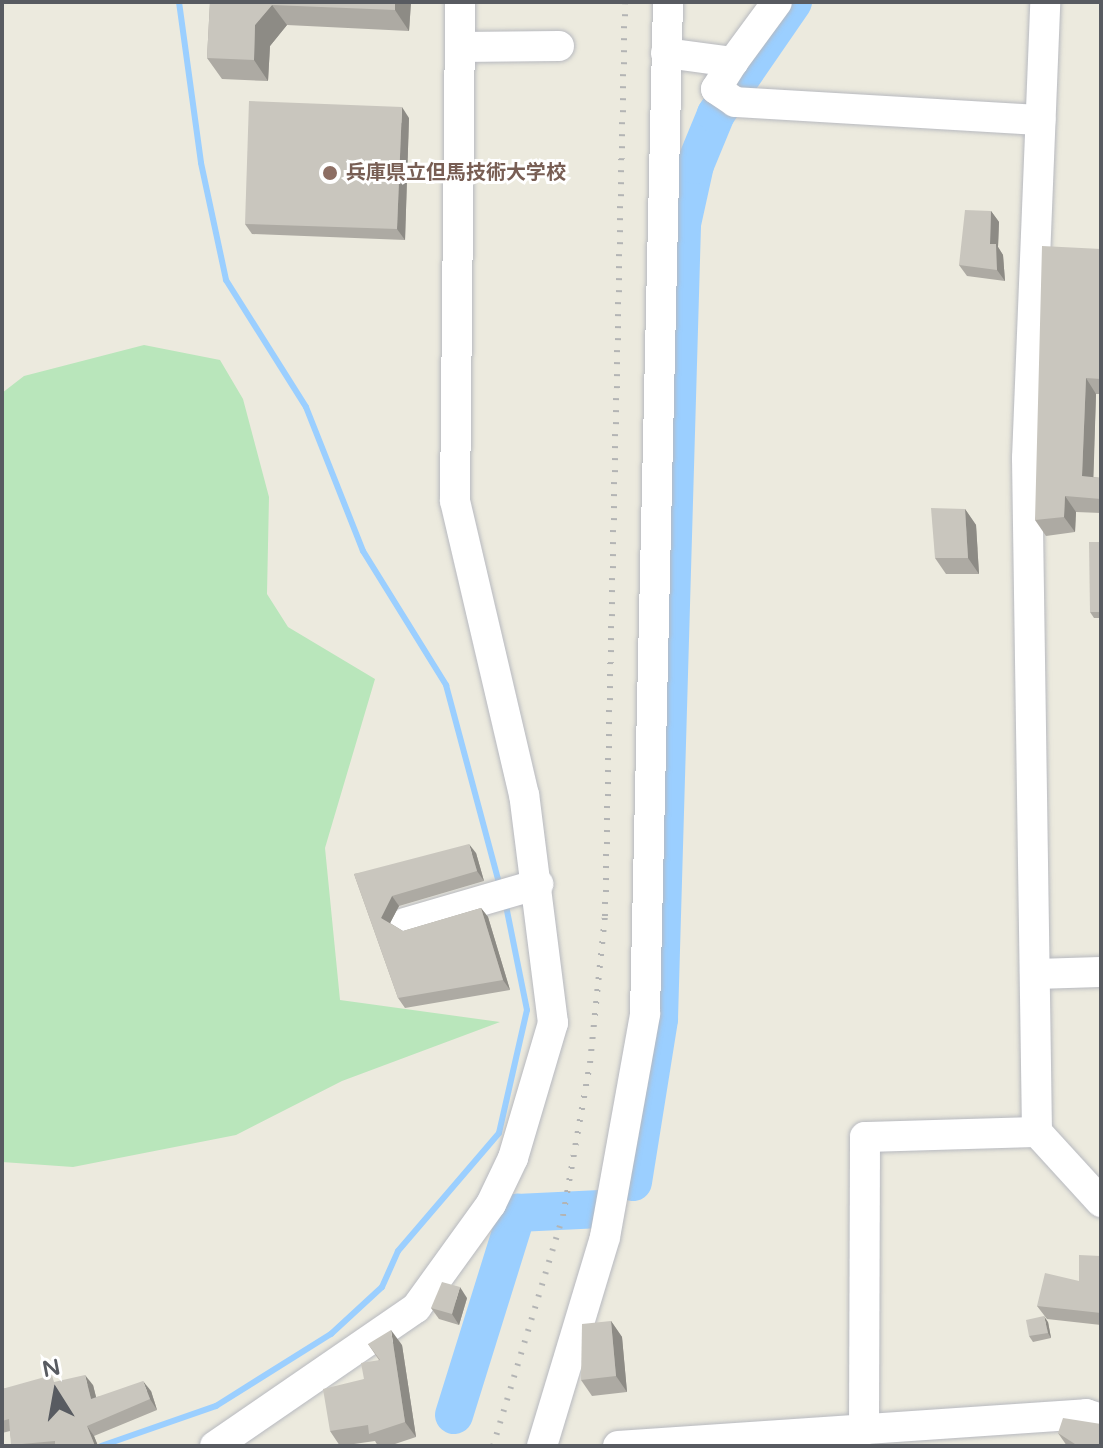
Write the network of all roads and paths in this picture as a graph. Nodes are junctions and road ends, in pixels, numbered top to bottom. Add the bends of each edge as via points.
1 (460, 2) edge
2 (668, 2) edge
3 (777, 2) edge
4 (1045, 2) edge
5 (559, 46) dead end
6 (460, 47) junction
7 (666, 53) junction
8 (733, 62) junction
9 (1040, 120) junction
10 (538, 884) junction
11 (405, 923) dead end
12 (1101, 972) edge
13 (1035, 974) junction
14 (1037, 1132) junction
15 (1101, 1202) edge
16 (1101, 1419) edge
17 (864, 1430) junction
18 (215, 1446) edge
19 (542, 1446) edge
20 (618, 1446) edge

1 - 6 street
2 - 7 street
3 - 8 street
4 - 9 street
5 - 6 street
6 - 10 street via 455,501
7 - 8 street
7 - 19 street via 645,1014 605,1237
8 - 9 street via 728,96
9 - 13 street via 1027,458
10 - 11 street
10 - 18 street via 553,1023 513,1158 491,1204 416,1308
12 - 13 street
13 - 14 street
14 - 15 street
14 - 17 street via 865,1137
16 - 17 street via 1086,1414
17 - 20 street

